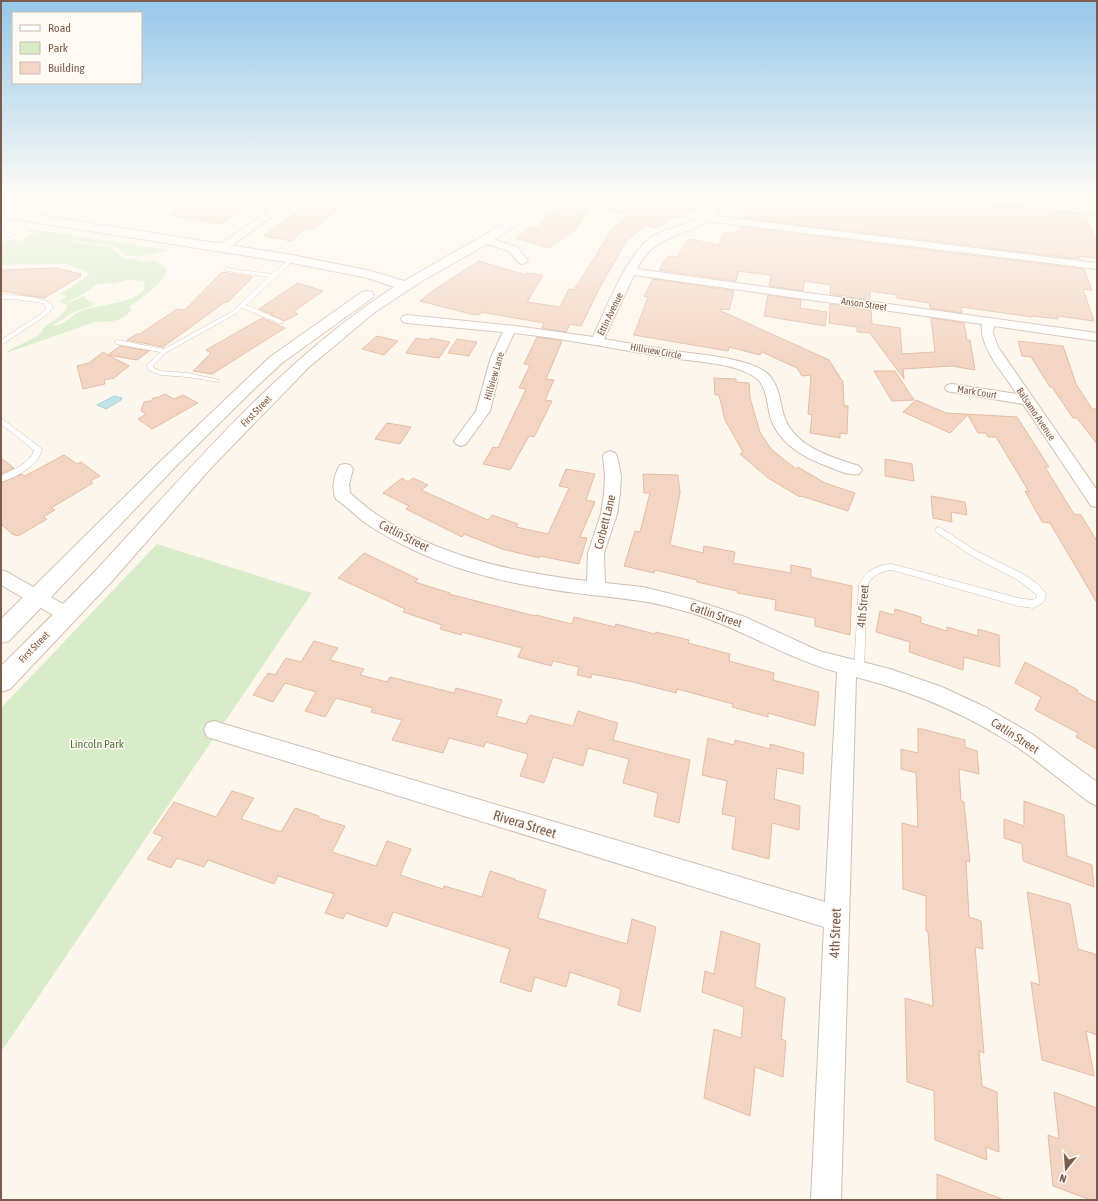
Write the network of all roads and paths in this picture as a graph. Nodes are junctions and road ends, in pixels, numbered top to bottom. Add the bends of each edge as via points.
1 (246, 251) edge
2 (442, 251) edge
3 (465, 251) edge
4 (514, 251) edge
5 (642, 251) edge
6 (976, 251) edge
7 (292, 259) junction
8 (523, 261) dead end
9 (1097, 266) edge
10 (226, 269) dead end
11 (630, 271) junction
12 (274, 276) junction
13 (389, 280) junction
14 (406, 286) junction
15 (1, 297) edge
16 (242, 306) junction
17 (407, 319) dead end
18 (281, 322) dead end
19 (988, 322) junction
20 (510, 329) junction
21 (1097, 337) edge
22 (597, 341) junction
23 (117, 342) dead end
24 (1, 343) edge
25 (165, 351) junction
26 (217, 381) dead end
27 (952, 388) dead end
28 (1026, 400) junction
29 (1, 420) edge
30 (461, 441) dead end
31 (610, 456) dead end
32 (344, 469) dead end
33 (854, 470) dead end
34 (1, 480) edge
35 (1097, 502) edge
36 (939, 530) dead end
37 (1, 576) edge
38 (596, 588) junction
39 (37, 598) junction
40 (66, 614) junction
41 (1, 634) edge
42 (853, 668) junction
43 (1, 682) edge
44 (214, 730) dead end
45 (1097, 795) edge
46 (836, 918) junction
47 (826, 1200) edge

1 - 7 main road
2 - 13 main road, First Street
3 - 14 main road, First Street
4 - 8 street
5 - 11 street, Ettin Avenue
6 - 9 street
7 - 12 lane
7 - 13 main road
10 - 12 lane
11 - 19 street, Anson Street
11 - 22 street, Ettin Avenue
12 - 16 lane
13 - 14 main road
13 - 39 main road, First Street via 276,360 172,460
14 - 40 main road, First Street via 370,309 293,375 202,466
15 - 24 lane via 45,302 50,305 43,315
16 - 18 lane
16 - 25 lane
17 - 20 street, Hillview Circle
19 - 21 street, Anson Street
19 - 28 street, Balsamo Avenue via 987,333 992,347
20 - 22 street, Hillview Circle
20 - 30 street, Hillview Lane via 497,357 483,411
22 - 33 street, Hillview Circle via 718,362 764,376 768,382 777,418 789,436 800,447 815,456
23 - 25 lane
25 - 26 lane via 150,365 150,370 155,373 178,373
27 - 28 street, Mark Court
28 - 35 street, Balsamo Avenue
29 - 34 lane via 38,449 38,455 33,461
31 - 38 street, Corbett Lane via 612,494 609,514 596,553
32 - 38 street, Catlin Street via 342,495 370,518 406,539 447,557 493,572 543,582
36 - 42 lane, 4th Street via 979,556 1038,588 1042,594 1041,600 1033,604 1018,602 892,567 874,570 863,585
37 - 39 street
38 - 42 street, Catlin Street via 643,594 691,606 738,622 815,658
39 - 40 street
39 - 41 main road, First Street
40 - 43 main road, First Street
42 - 45 street, Catlin Street via 890,677 935,693 980,714 1025,741
42 - 46 street, 4th Street
44 - 46 street, Rivera Street
46 - 47 street, 4th Street

